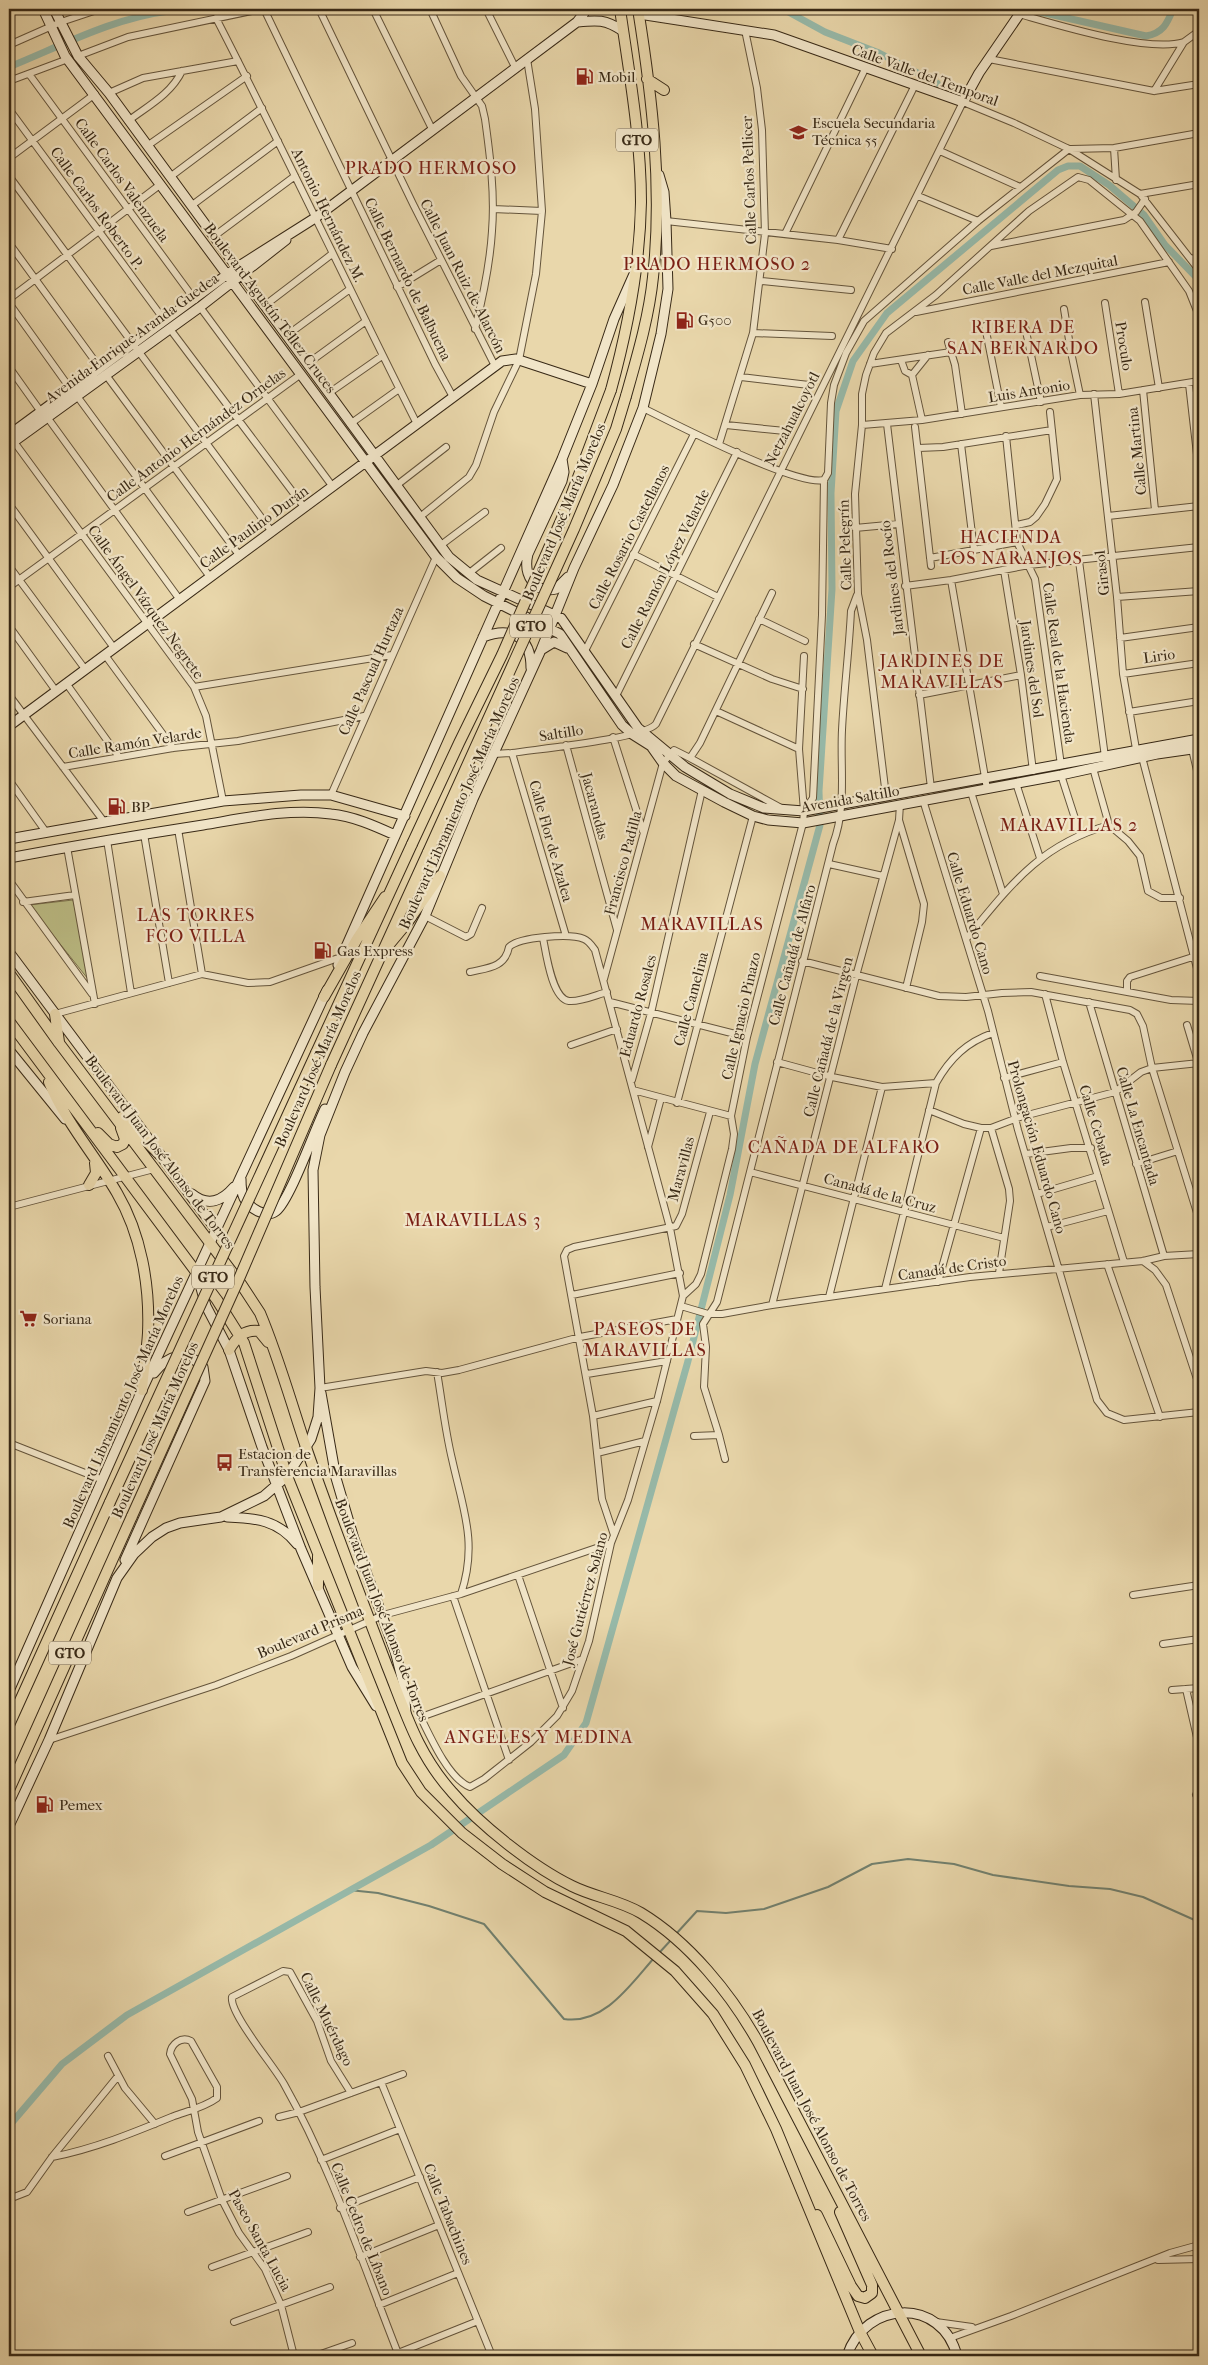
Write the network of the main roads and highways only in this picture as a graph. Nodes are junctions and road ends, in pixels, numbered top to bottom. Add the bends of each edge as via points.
1 (620, 9) edge
2 (638, 11) edge
3 (647, 79) junction
4 (664, 90) dead end
5 (440, 876) road end
6 (396, 882) junction
7 (380, 956) junction
8 (9, 973) edge
9 (324, 997) road end
10 (55, 1014) road end
11 (9, 1021) edge
12 (59, 1043) junction
13 (44, 1070) junction
14 (58, 1087) junction
15 (100, 1096) junction
16 (118, 1120) junction
17 (160, 1155) road end
18 (93, 1157) junction
19 (89, 1185) road end
20 (240, 1335) junction
21 (230, 1350) road end
22 (142, 1390) road end
23 (291, 1403) junction
24 (318, 1550) junction
25 (318, 1586) road end
26 (9, 1725) edge
27 (9, 1790) edge
28 (826, 2174) junction
29 (800, 2186) junction
30 (873, 2356) edge
31 (921, 2356) edge

1 - 6 main road, Boulevard José María Morelos / GTO, bridge via 640,174 639,234 630,310 610,390 562,518
2 - 3 main road, GTO
3 - 4 main road
3 - 7 main road, Boulevard José María Morelos / GTO, bridge via 658,170 653,278 636,360 616,429 574,529
5 - 7 main road
6 - 9 main road via 371,916
6 - 26 main road, Boulevard José María Morelos / GTO, bridge
7 - 27 main road, Boulevard José María Morelos / GTO, bridge
8 - 12 main road, Boulevard Juan José Alonso de Torres
10 - 12 main road
11 - 13 main road
12 - 15 main road, Boulevard Juan José Alonso de Torres
13 - 14 main road
13 - 18 main road via 54,1095
14 - 16 main road via 106,1141 117,1147 125,1139
14 - 20 main road
15 - 16 main road, Boulevard Juan José Alonso de Torres
15 - 17 main road
16 - 23 main road, Boulevard Juan José Alonso de Torres via 260,1313
18 - 19 main road via 96,1173
18 - 22 main road via 132,1223 145,1271 148,1319
20 - 21 main road
20 - 23 main road via 254,1331 266,1337
20 - 24 main road via 287,1476
23 - 28 main road, Boulevard Juan José Alonso de Torres via 369,1622 406,1718 427,1761 466,1808 518,1850 556,1878 631,1908 656,1925 708,1972 747,2023
24 - 25 main road
24 - 29 main road via 402,1763 412,1779 449,1822 502,1864 545,1892 614,1924 642,1942 692,1988 724,2028 745,2065
28 - 29 main road via 834,2200 872,2285 872,2293 867,2297 858,2296
28 - 31 main road, Boulevard Juan José Alonso de Torres
29 - 30 main road

